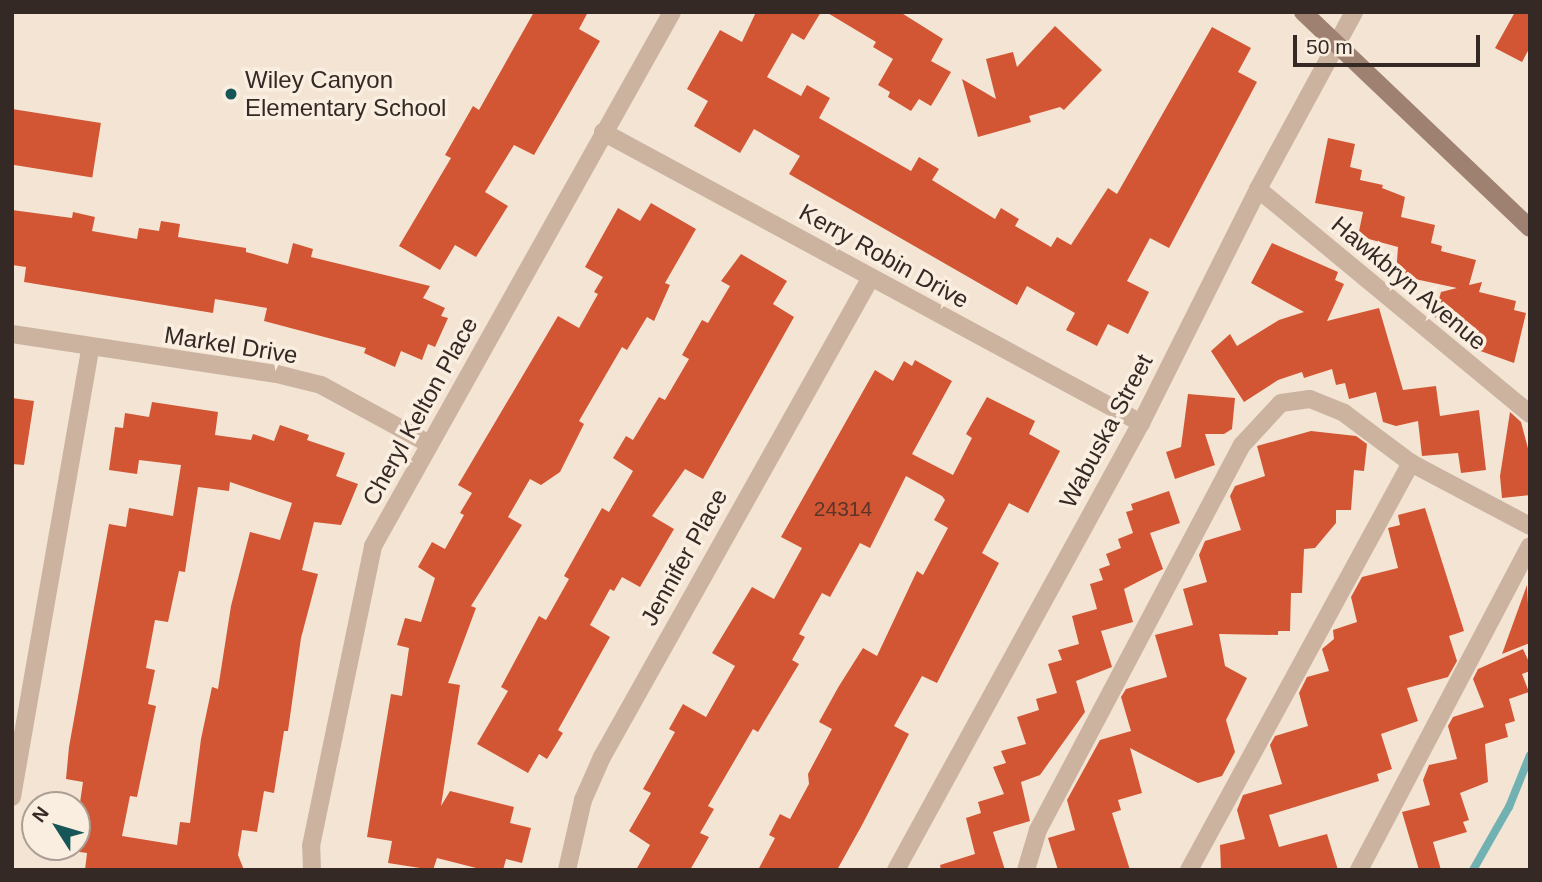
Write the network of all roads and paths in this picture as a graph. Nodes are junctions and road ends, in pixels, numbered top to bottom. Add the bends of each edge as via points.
1 (672, 12) edge
2 (1303, 12) edge
3 (1354, 12) edge
4 (1337, 45) junction
5 (603, 132) junction
6 (1258, 190) junction
7 (1530, 228) edge
8 (870, 279) junction
9 (12, 334) edge
10 (90, 348) junction
11 (1530, 414) edge
12 (1141, 423) junction
13 (429, 444) junction
14 (1411, 463) junction
15 (1530, 526) edge
16 (1530, 546) edge
17 (12, 797) edge
18 (312, 870) edge
19 (567, 870) edge
20 (896, 870) edge
21 (1026, 870) edge
22 (1189, 870) edge
23 (1359, 870) edge

1 - 5 street, Cheryl Kelton Place
2 - 4 street
3 - 4 street, Wabuska Street
4 - 6 street, Wabuska Street
4 - 7 street
5 - 8 street, Kerry Robin Drive via 745,206
5 - 13 street, Cheryl Kelton Place
6 - 11 street, Hawkbryn Avenue
6 - 12 street, Wabuska Street
8 - 12 street, Kerry Robin Drive
8 - 19 street, Jennifer Place via 602,757 583,800
9 - 10 street, Markel Drive
10 - 13 street, Markel Drive via 277,374 321,386
10 - 17 street
12 - 20 street, Wabuska Street
13 - 18 street, Cheryl Kelton Place via 373,546 311,846
14 - 15 street
14 - 21 street via 1344,414 1310,399 1281,403 1242,445 1038,830
14 - 22 street
16 - 23 street

